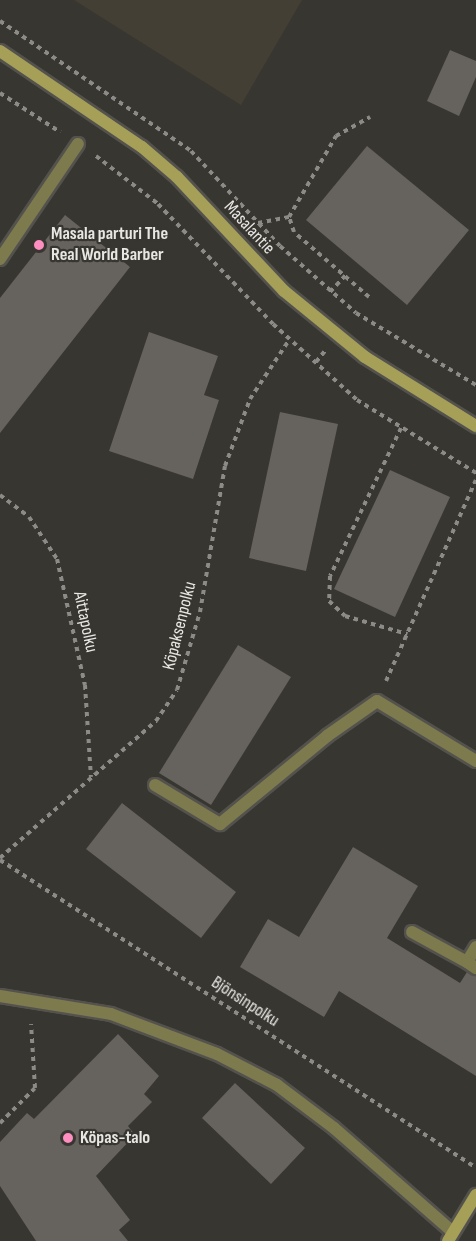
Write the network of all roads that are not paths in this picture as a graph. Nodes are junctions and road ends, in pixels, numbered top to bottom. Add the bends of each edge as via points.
1 (0, 51) edge
2 (78, 144) road end
3 (0, 259) edge
4 (476, 426) edge
5 (476, 761) edge
6 (155, 785) dead end
7 (412, 932) dead end
8 (476, 947) edge
9 (471, 965) edge
10 (0, 996) edge
11 (476, 1196) edge
12 (450, 1237) edge

1 - 4 street, Masalantie via 142,147 177,177 284,291 365,357
2 - 3 street
5 - 6 street via 377,701 327,736 220,824
7 - 9 street
8 - 9 street
10 - 12 street via 111,1014 217,1054 277,1084 334,1128
11 - 12 street

